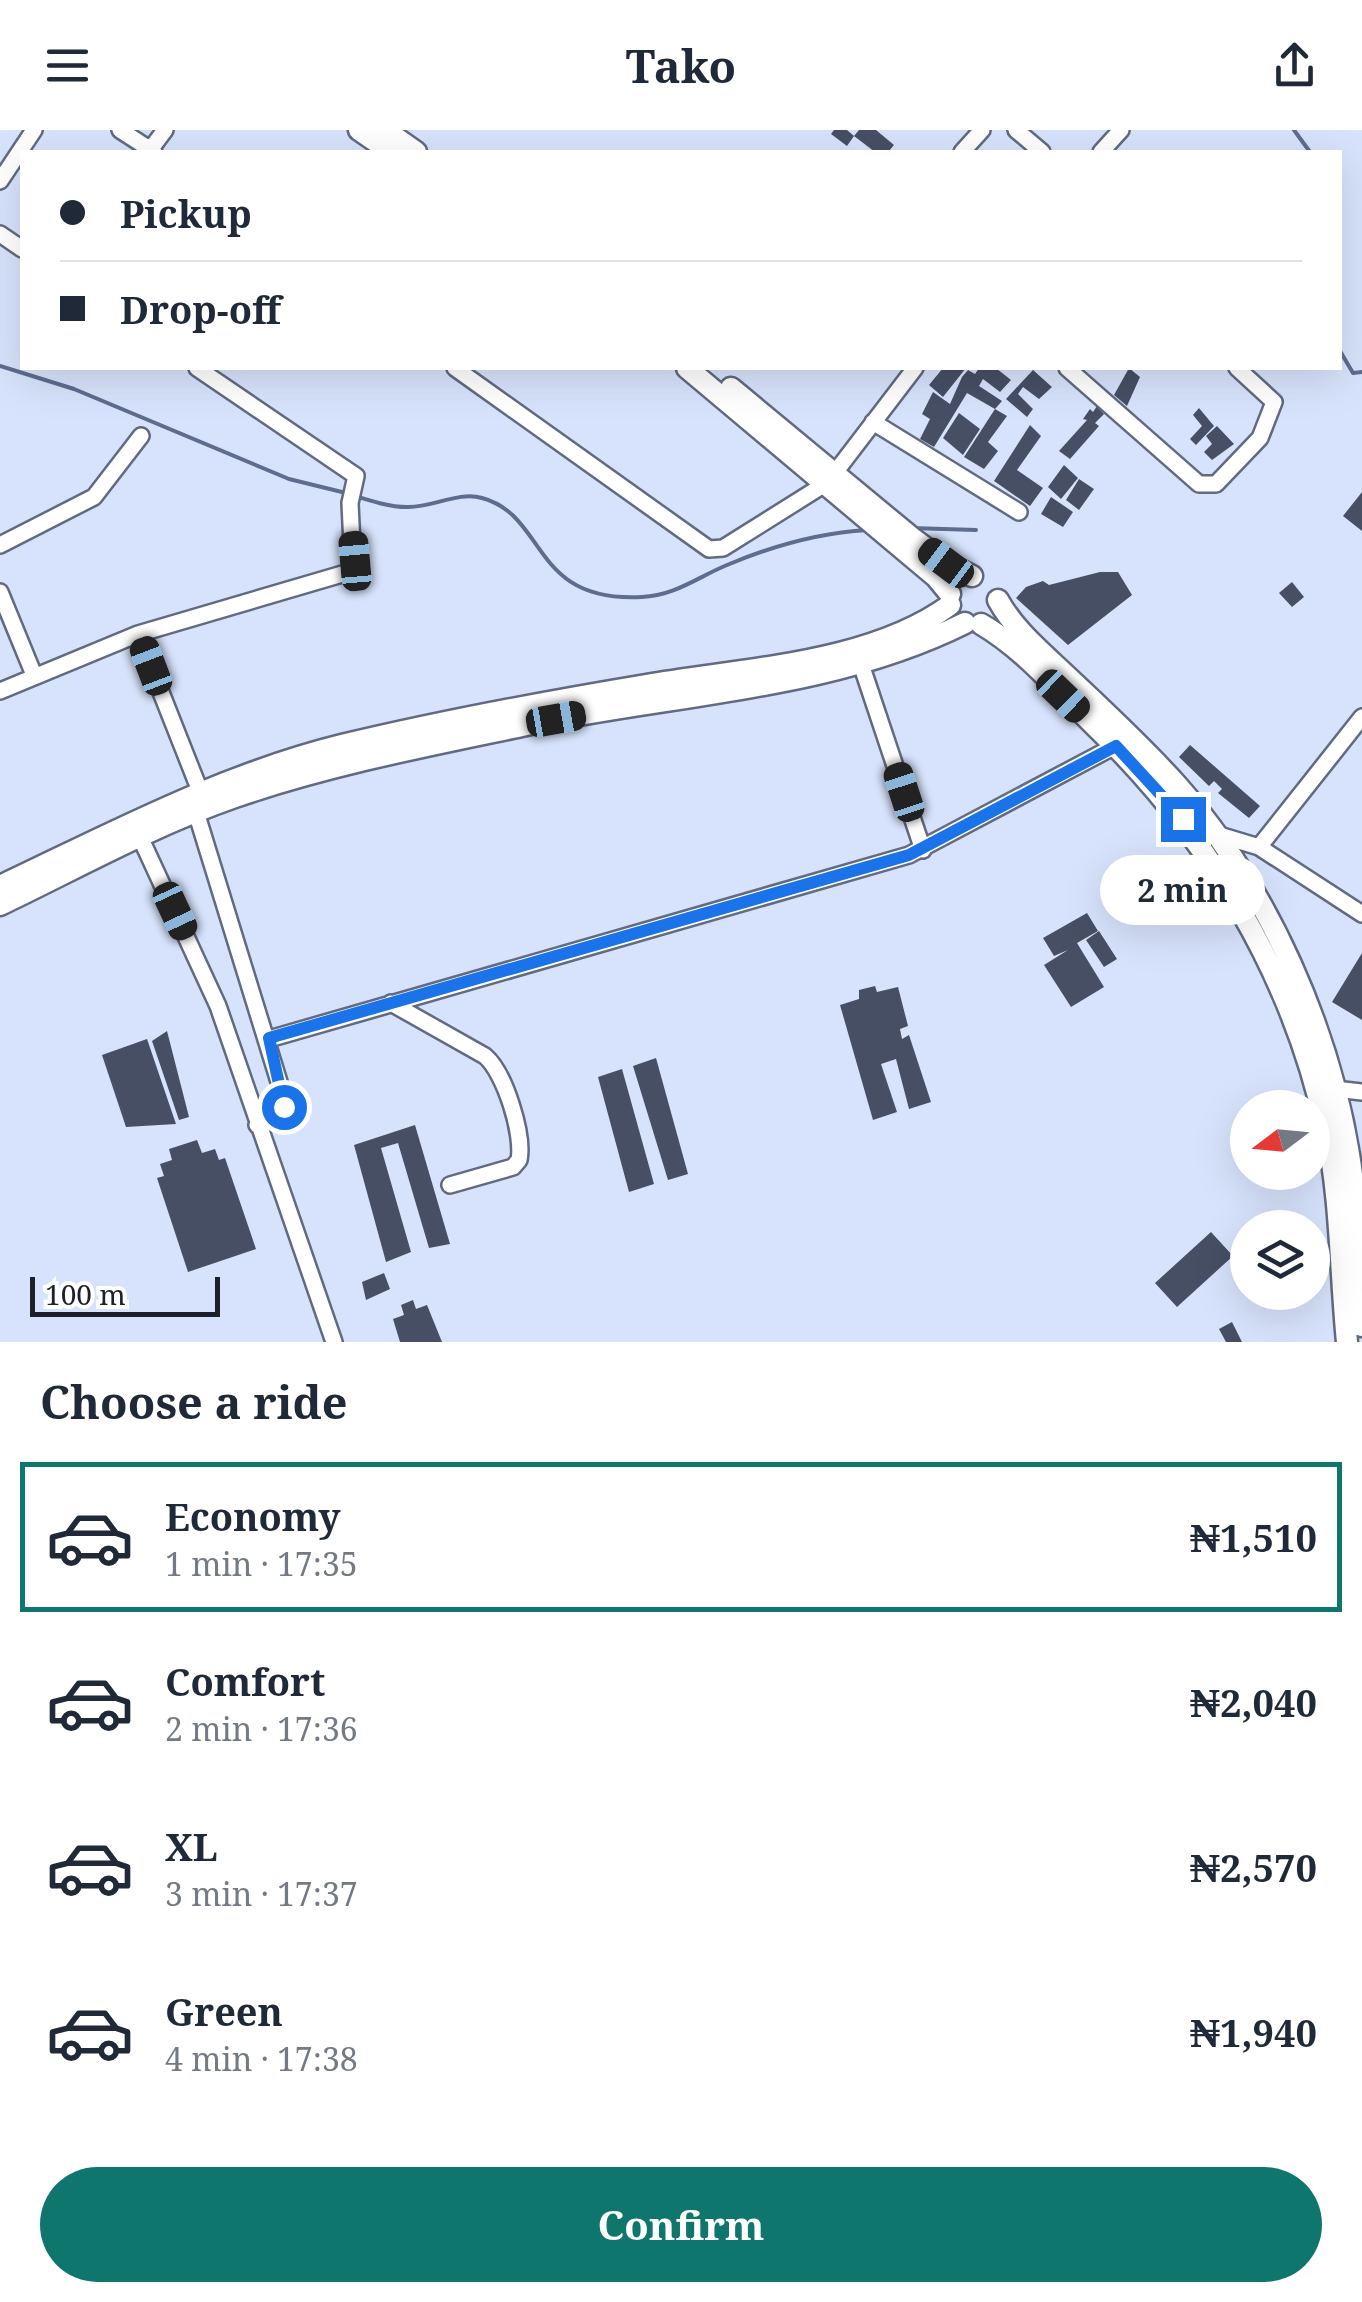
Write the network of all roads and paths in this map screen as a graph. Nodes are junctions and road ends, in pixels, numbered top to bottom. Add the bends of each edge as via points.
1 (120, 130) edge
2 (359, 130) edge
3 (385, 130) edge
4 (982, 130) edge
5 (1016, 130) edge
6 (1121, 130) edge
7 (150, 150) edge
8 (387, 150) edge
9 (413, 150) edge
10 (964, 150) edge
11 (1040, 150) edge
12 (1103, 150) edge
13 (20, 151) edge
14 (0, 180) edge
15 (200, 370) edge
16 (458, 370) edge
17 (691, 370) edge
18 (708, 370) edge
19 (914, 370) edge
20 (1069, 370) edge
21 (1240, 370) edge
22 (873, 422) junction
23 (141, 436) dead end
24 (829, 479) junction
25 (1019, 512) dead end
26 (884, 528) junction
27 (0, 545) edge
28 (972, 576) junction
29 (0, 592) edge
30 (950, 599) junction
31 (998, 600) junction
32 (973, 623) junction
33 (138, 634) junction
34 (861, 664) junction
35 (34, 675) junction
36 (0, 691) edge
37 (1362, 718) edge
38 (1116, 746) junction
39 (198, 801) junction
40 (1216, 834) junction
41 (141, 839) junction
42 (1259, 846) junction
43 (923, 850) junction
44 (0, 886) edge
45 (0, 905) edge
46 (1362, 914) edge
47 (391, 1003) junction
48 (269, 1038) junction
49 (1334, 1089) junction
50 (1362, 1092) edge
51 (257, 1126) junction
52 (450, 1185) dead end
53 (1362, 1326) edge
54 (334, 1342) edge
55 (1347, 1342) edge

1 - 7 street
2 - 8 main road
3 - 9 main road
4 - 10 street
5 - 11 street
6 - 12 street
13 - 14 street
15 - 33 street via 357,480 350,503 355,561 348,572
16 - 24 street via 710,549 723,548
17 - 24 main road
18 - 24 main road
19 - 22 street
20 - 21 street via 1207,486 1260,438 1274,402
22 - 24 street
22 - 25 street
23 - 27 street via 94,497
24 - 26 main road
26 - 28 main road via 912,537
26 - 30 main road
28 - 30 main road via 956,583
28 - 31 main road via 993,585
29 - 35 street
30 - 32 main road
30 - 39 main road via 918,626 860,648 417,728 307,755
31 - 32 main road via 993,615
31 - 40 main road
32 - 34 main road
32 - 38 main road via 1011,646
33 - 35 street
33 - 39 street
34 - 39 main road via 425,746
34 - 43 street
35 - 36 street
37 - 42 street
38 - 43 street
38 - 55 main road via 1197,837 1284,998 1327,1132
39 - 41 main road
39 - 44 main road
39 - 48 street
40 - 42 street
40 - 49 main road via 1287,959
41 - 45 main road
41 - 51 street via 209,984
42 - 46 street
43 - 47 street
47 - 48 street
47 - 52 street via 485,1056 505,1085 519,1160
48 - 51 street via 284,1107
49 - 50 street
49 - 53 main road via 1350,1166
51 - 54 street

